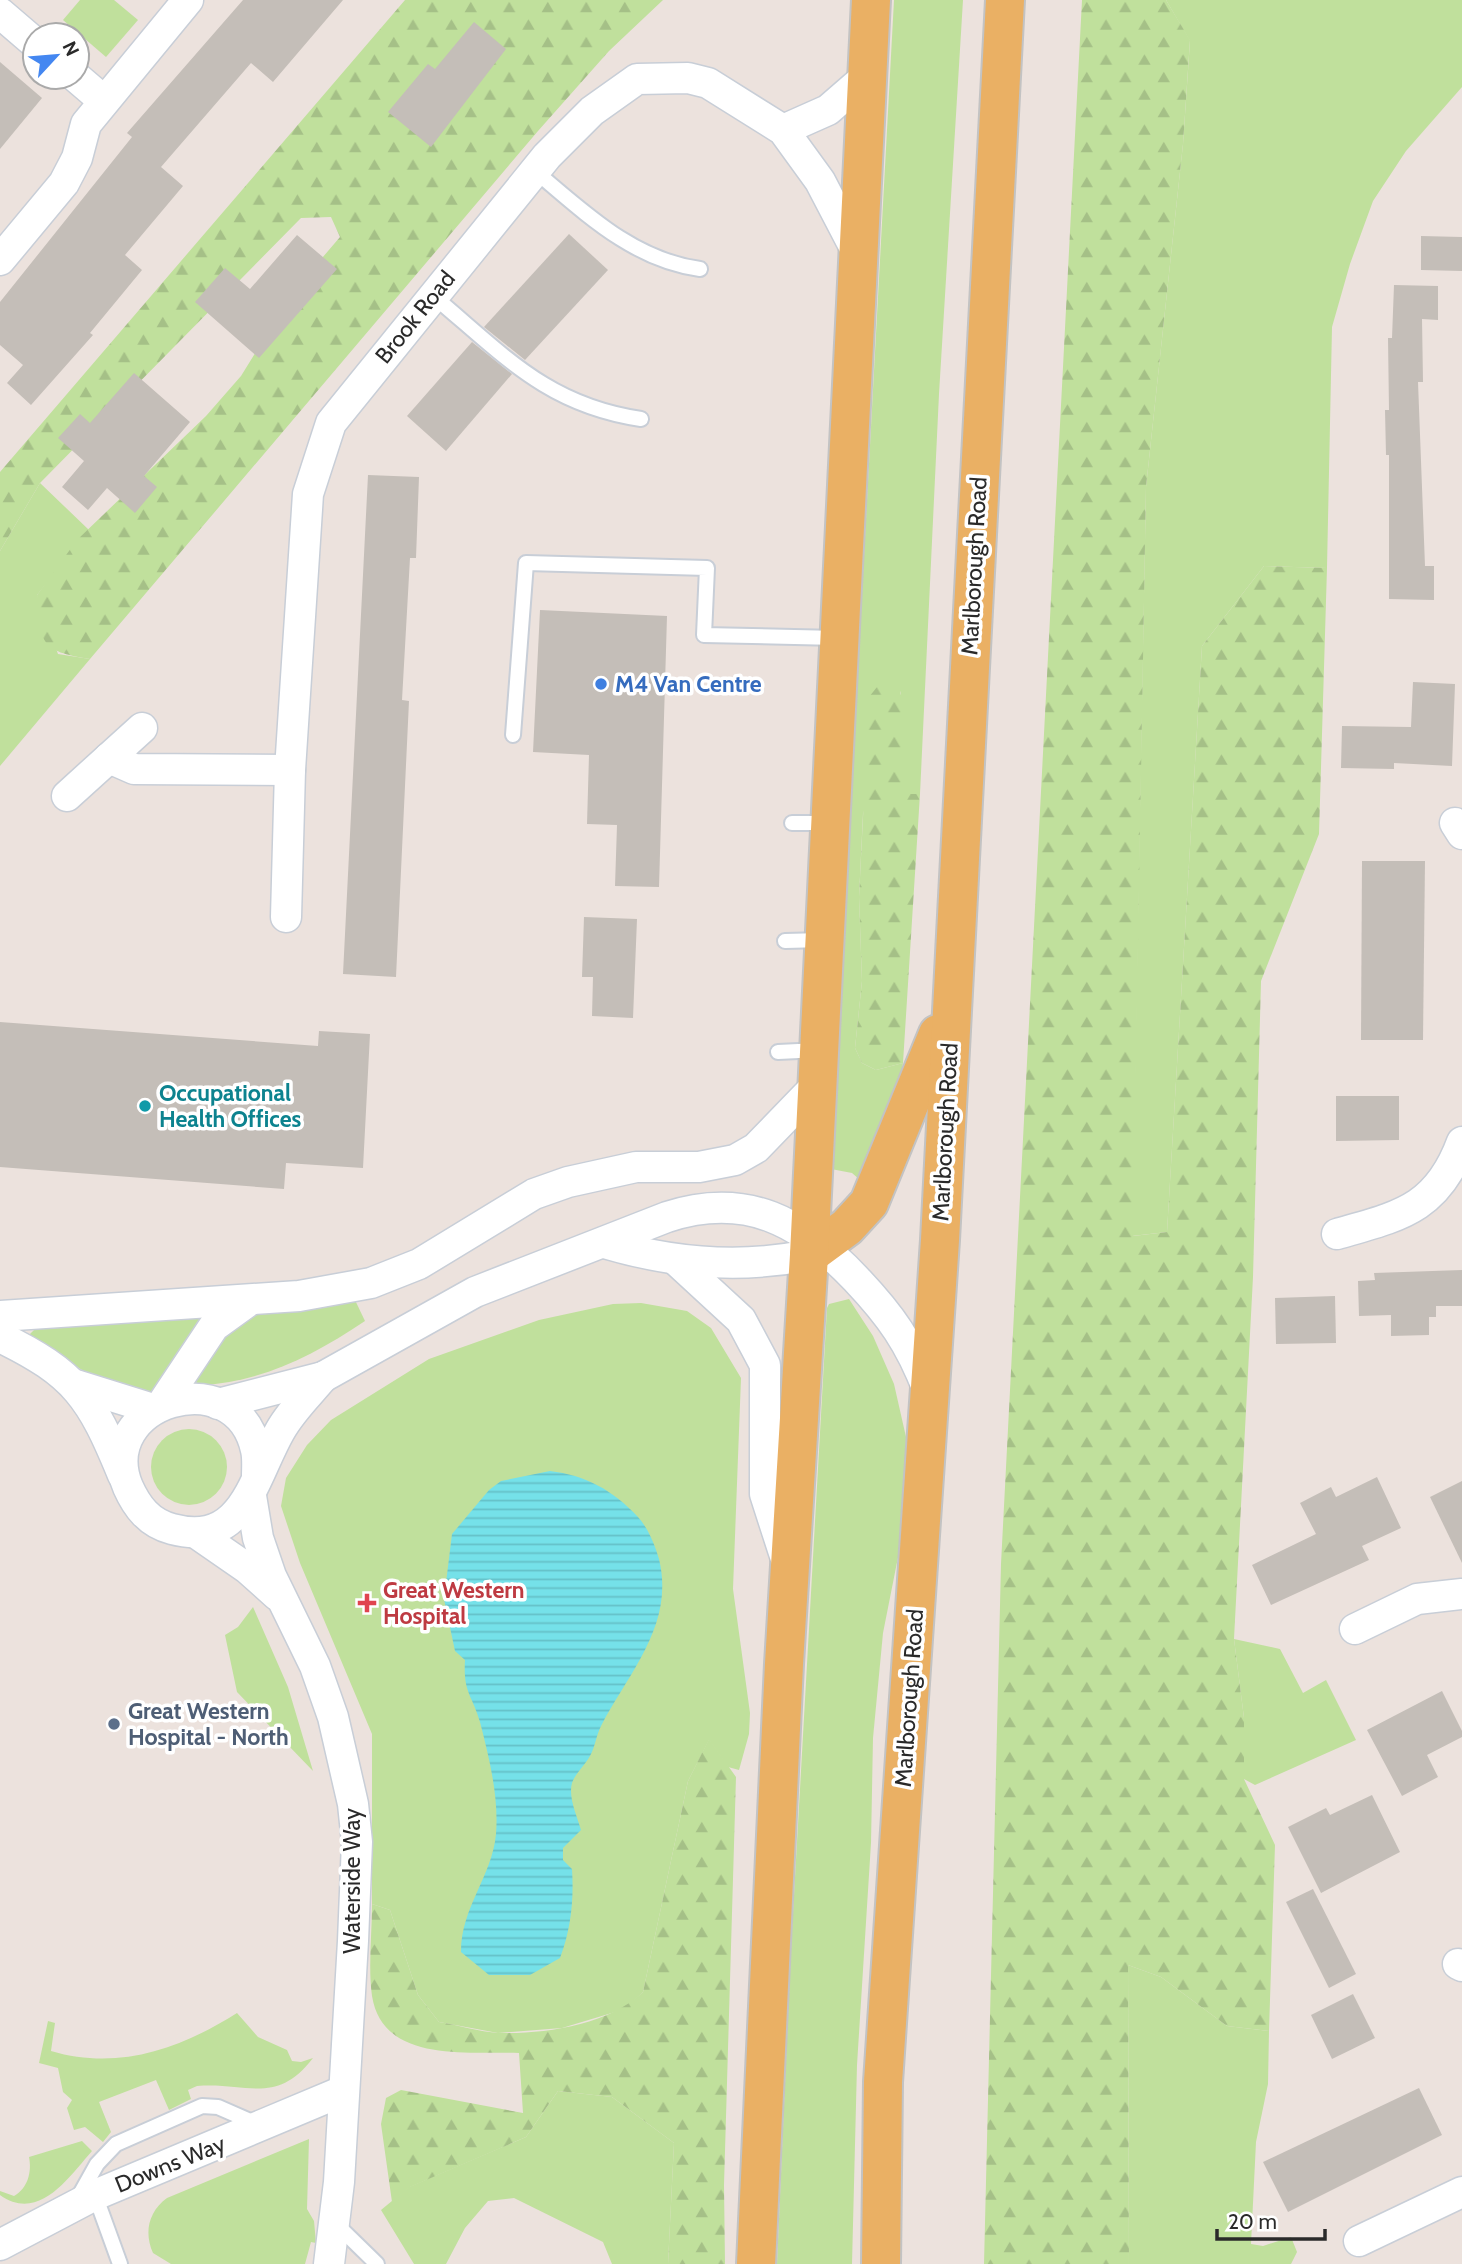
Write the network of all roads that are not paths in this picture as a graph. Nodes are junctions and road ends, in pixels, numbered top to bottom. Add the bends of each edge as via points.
1 (871, 0) edge
2 (1004, 0) edge
3 (182, 2) edge
4 (0, 13) edge
5 (21, 31) edge
6 (866, 77) junction
7 (91, 90) edge
8 (104, 101) junction
9 (783, 130) junction
10 (534, 172) junction
11 (857, 253) junction
12 (0, 260) edge
13 (700, 269) dead end
14 (432, 295) junction
15 (641, 419) dead end
16 (838, 638) junction
17 (142, 728) dead end
18 (513, 735) dead end
19 (109, 758) junction
20 (290, 770) junction
21 (67, 796) dead end
22 (286, 916) dead end
23 (824, 940) junction
24 (785, 941) dead end
25 (951, 999) junction
26 (778, 1052) dead end
27 (818, 1068) junction
28 (1462, 1142) edge
29 (1337, 1234) dead end
30 (604, 1243) junction
31 (814, 1246) junction
32 (677, 1261) junction
33 (250, 1300) junction
34 (0, 1316) edge
35 (0, 1337) edge
36 (323, 1377) junction
37 (76, 1385) junction
38 (930, 1396) junction
39 (218, 1404) junction
40 (158, 1406) junction
41 (125, 1480) junction
42 (254, 1486) junction
43 (196, 1532) junction
44 (789, 1570) junction
45 (1462, 1594) edge
46 (282, 1600) junction
47 (1356, 1629) dead end
48 (343, 2091) junction
49 (262, 2126) junction
50 (1462, 2192) edge
51 (85, 2200) junction
52 (335, 2224) junction
53 (2, 2241) edge
54 (1359, 2241) dead end
55 (120, 2264) edge
56 (329, 2264) edge
57 (377, 2264) edge
58 (756, 2264) edge
59 (881, 2264) edge

1 - 6 main road
2 - 25 main road, Marlborough Road
3 - 8 street
4 - 5 street
6 - 9 street via 828,110
6 - 11 main road
7 - 8 street
8 - 12 street via 86,124 64,183
9 - 10 street, Brook Road via 708,83 688,78 637,79 592,111
9 - 11 street, Brook Road via 820,181
10 - 13 lane via 606,230 642,252 675,266
10 - 14 street, Brook Road
11 - 16 main road
14 - 15 lane via 538,383 583,406
14 - 20 street, Brook Road via 331,423 308,494
16 - 18 lane via 704,635 707,568 526,563
16 - 23 main road via 811,823
17 - 19 street
19 - 20 street via 134,769
19 - 21 street
20 - 22 street, Brook Road
23 - 24 lane
23 - 27 main road
25 - 31 main road via 869,1203
25 - 38 main road, Marlborough Road
26 - 27 lane
27 - 31 main road
27 - 33 street via 756,1148 735,1160 591,1175 534,1195 419,1264 386,1278 330,1292
28 - 29 street via 1454,1163 1421,1203 1397,1218
30 - 31 street via 680,1213 722,1207 776,1217
30 - 32 street
30 - 36 street via 475,1292
31 - 32 street via 775,1262
31 - 38 street via 897,1325
31 - 44 main road
32 - 44 street via 741,1320 765,1365 765,1494
33 - 34 street
33 - 40 street via 215,1326
35 - 37 street via 39,1356
36 - 39 street
36 - 42 street via 282,1427
37 - 40 street
37 - 41 street via 98,1420
38 - 59 main road, Marlborough Road via 883,2082
39 - 40 street via 187,1398
39 - 42 street via 247,1429 256,1450
40 - 41 street via 129,1440
41 - 43 street via 144,1514 163,1527
42 - 43 street via 232,1518
42 - 46 street, Waterside Way via 258,1538
43 - 46 street, Waterside Way
44 - 58 main road
45 - 47 street via 1417,1599
46 - 48 street, Waterside Way via 315,1666 333,1717 353,1804 356,1876
48 - 49 street, Downs Way
48 - 52 street, Waterside Way
49 - 51 street, Downs Way
49 - 51 lane via 202,2106 140,2131 116,2144 97,2164
50 - 54 street
51 - 53 street, Downs Way
51 - 55 lane
52 - 56 street, Waterside Way
52 - 57 lane

